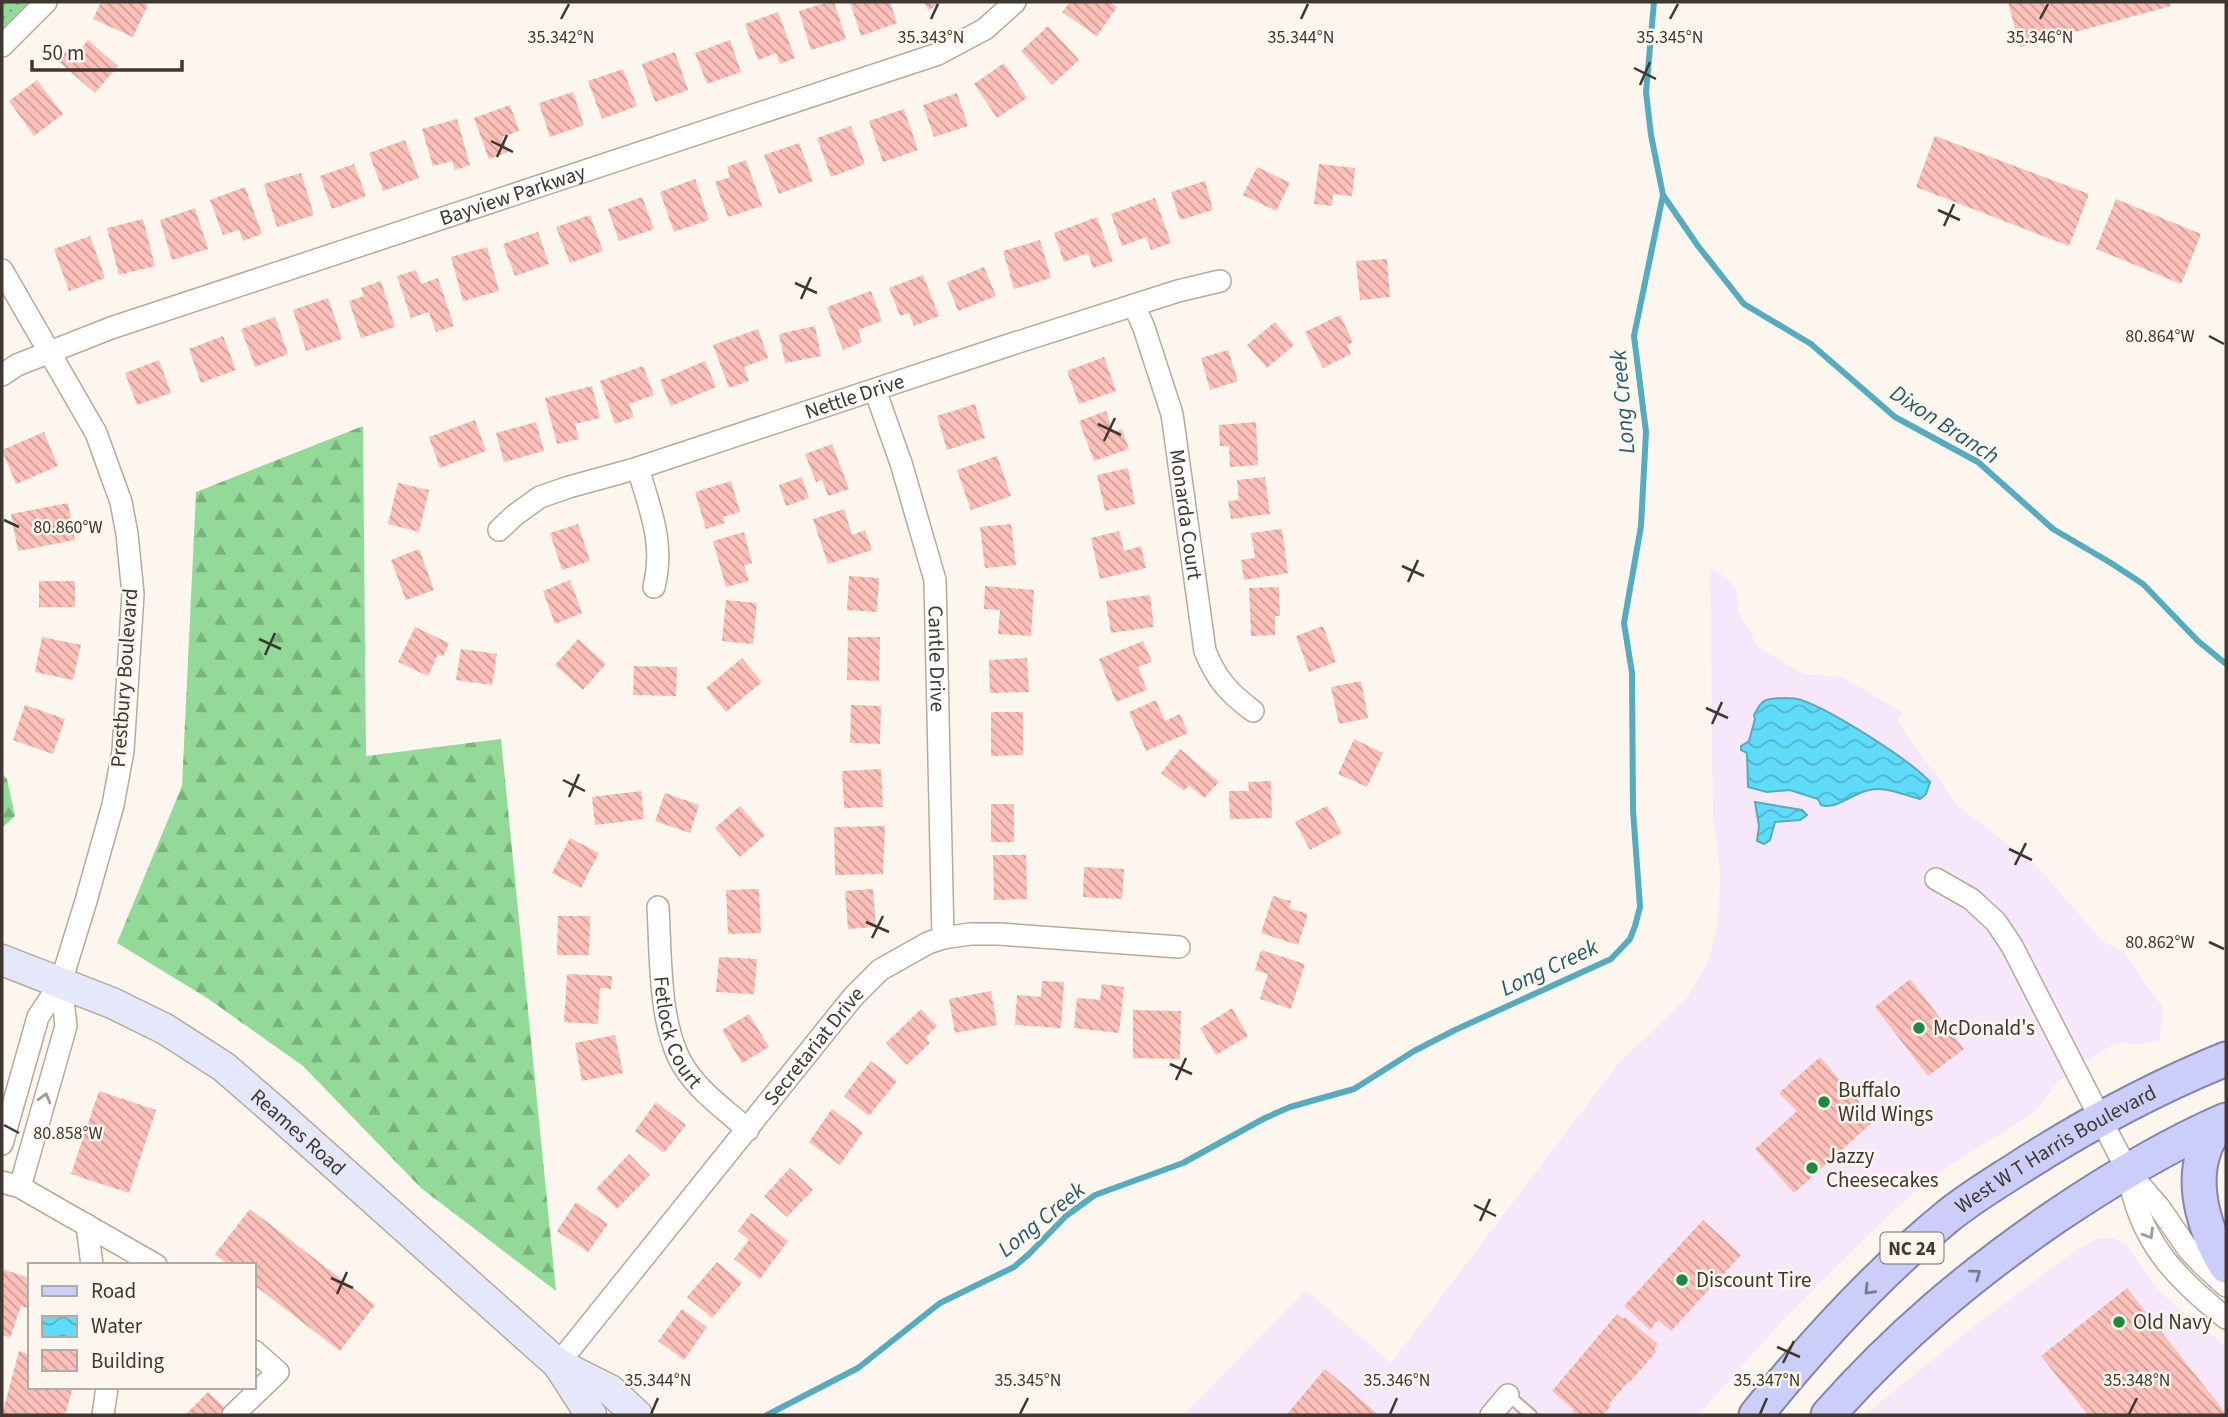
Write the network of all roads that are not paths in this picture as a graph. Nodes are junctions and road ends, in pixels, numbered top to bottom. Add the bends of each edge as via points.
1 (46, 2) edge
2 (1015, 2) edge
3 (2, 46) edge
4 (2, 270) edge
5 (1220, 281) dead end
6 (1134, 306) junction
7 (49, 352) junction
8 (2, 375) edge
9 (875, 390) junction
10 (638, 468) junction
11 (499, 530) dead end
12 (654, 587) dead end
13 (1253, 711) dead end
14 (1936, 879) dead end
15 (658, 907) dead end
16 (943, 938) junction
17 (1178, 947) dead end
18 (2, 960) edge
19 (61, 982) junction
20 (2226, 1059) edge
21 (2100, 1119) junction
22 (2224, 1121) edge
23 (748, 1130) junction
24 (2, 1144) edge
25 (2127, 1170) junction
26 (11, 1185) edge
27 (87, 1225) junction
28 (92, 1263) edge
29 (153, 1263) edge
30 (2226, 1266) edge
31 (2226, 1286) edge
32 (2226, 1318) edge
33 (256, 1352) edge
34 (558, 1364) junction
35 (107, 1389) edge
36 (1507, 1395) joint
37 (103, 1415) edge
38 (233, 1415) edge
39 (591, 1415) edge
40 (637, 1415) edge
41 (1491, 1415) edge
42 (1531, 1415) edge
43 (1756, 1415) edge
44 (1828, 1415) edge

1 - 3 street
2 - 7 street, Bayview Parkway via 985,29 938,54
4 - 7 street, Prestbury Boulevard
5 - 6 street, Nettle Drive
6 - 9 street, Nettle Drive
6 - 13 street, Monarda Court via 1172,414 1205,650 1219,681
7 - 8 street, Bayview Parkway
7 - 19 street, Prestbury Boulevard via 96,433 121,502 133,594 122,751 113,805
9 - 10 street, Nettle Drive
9 - 16 street, Cantle Drive via 935,580
10 - 11 street, Nettle Drive via 540,497
10 - 12 street via 659,548
14 - 21 street via 1971,898 1996,922
15 - 23 street, Fetlock Court via 664,1001 675,1051 697,1085
16 - 17 street, Secretariat Drive via 999,934
16 - 23 street, Secretariat Drive via 880,970 853,997
18 - 19 main road, Reames Road
19 - 24 street, Prestbury Boulevard via 38,1017
26 -> 19 street, Prestbury Boulevard via 66,1026
19 - 34 main road, Reames Road via 165,1030 224,1067
20 - 21 main road, West W T Harris Boulevard / NC 24
21 - 25 street
21 -> 43 main road, West W T Harris Boulevard / NC 24 via 1950,1215 1900,1258
22 - 25 main road, NC 24
22 - 30 main road via 2209,1138 2199,1170 2205,1218
23 - 34 street, Secretariat Drive
25 - 31 street via 2188,1249
25 -> 32 street via 2139,1218 2165,1261
44 -> 25 main road, NC 24 via 1923,1318 1970,1278
26 - 27 street
27 - 28 street
27 - 29 street
33 - 38 street via 278,1372
34 - 39 main road, Reames Road
34 - 40 main road, Reames Road via 610,1391
35 - 37 street
36 - 41 street
36 - 42 lane

